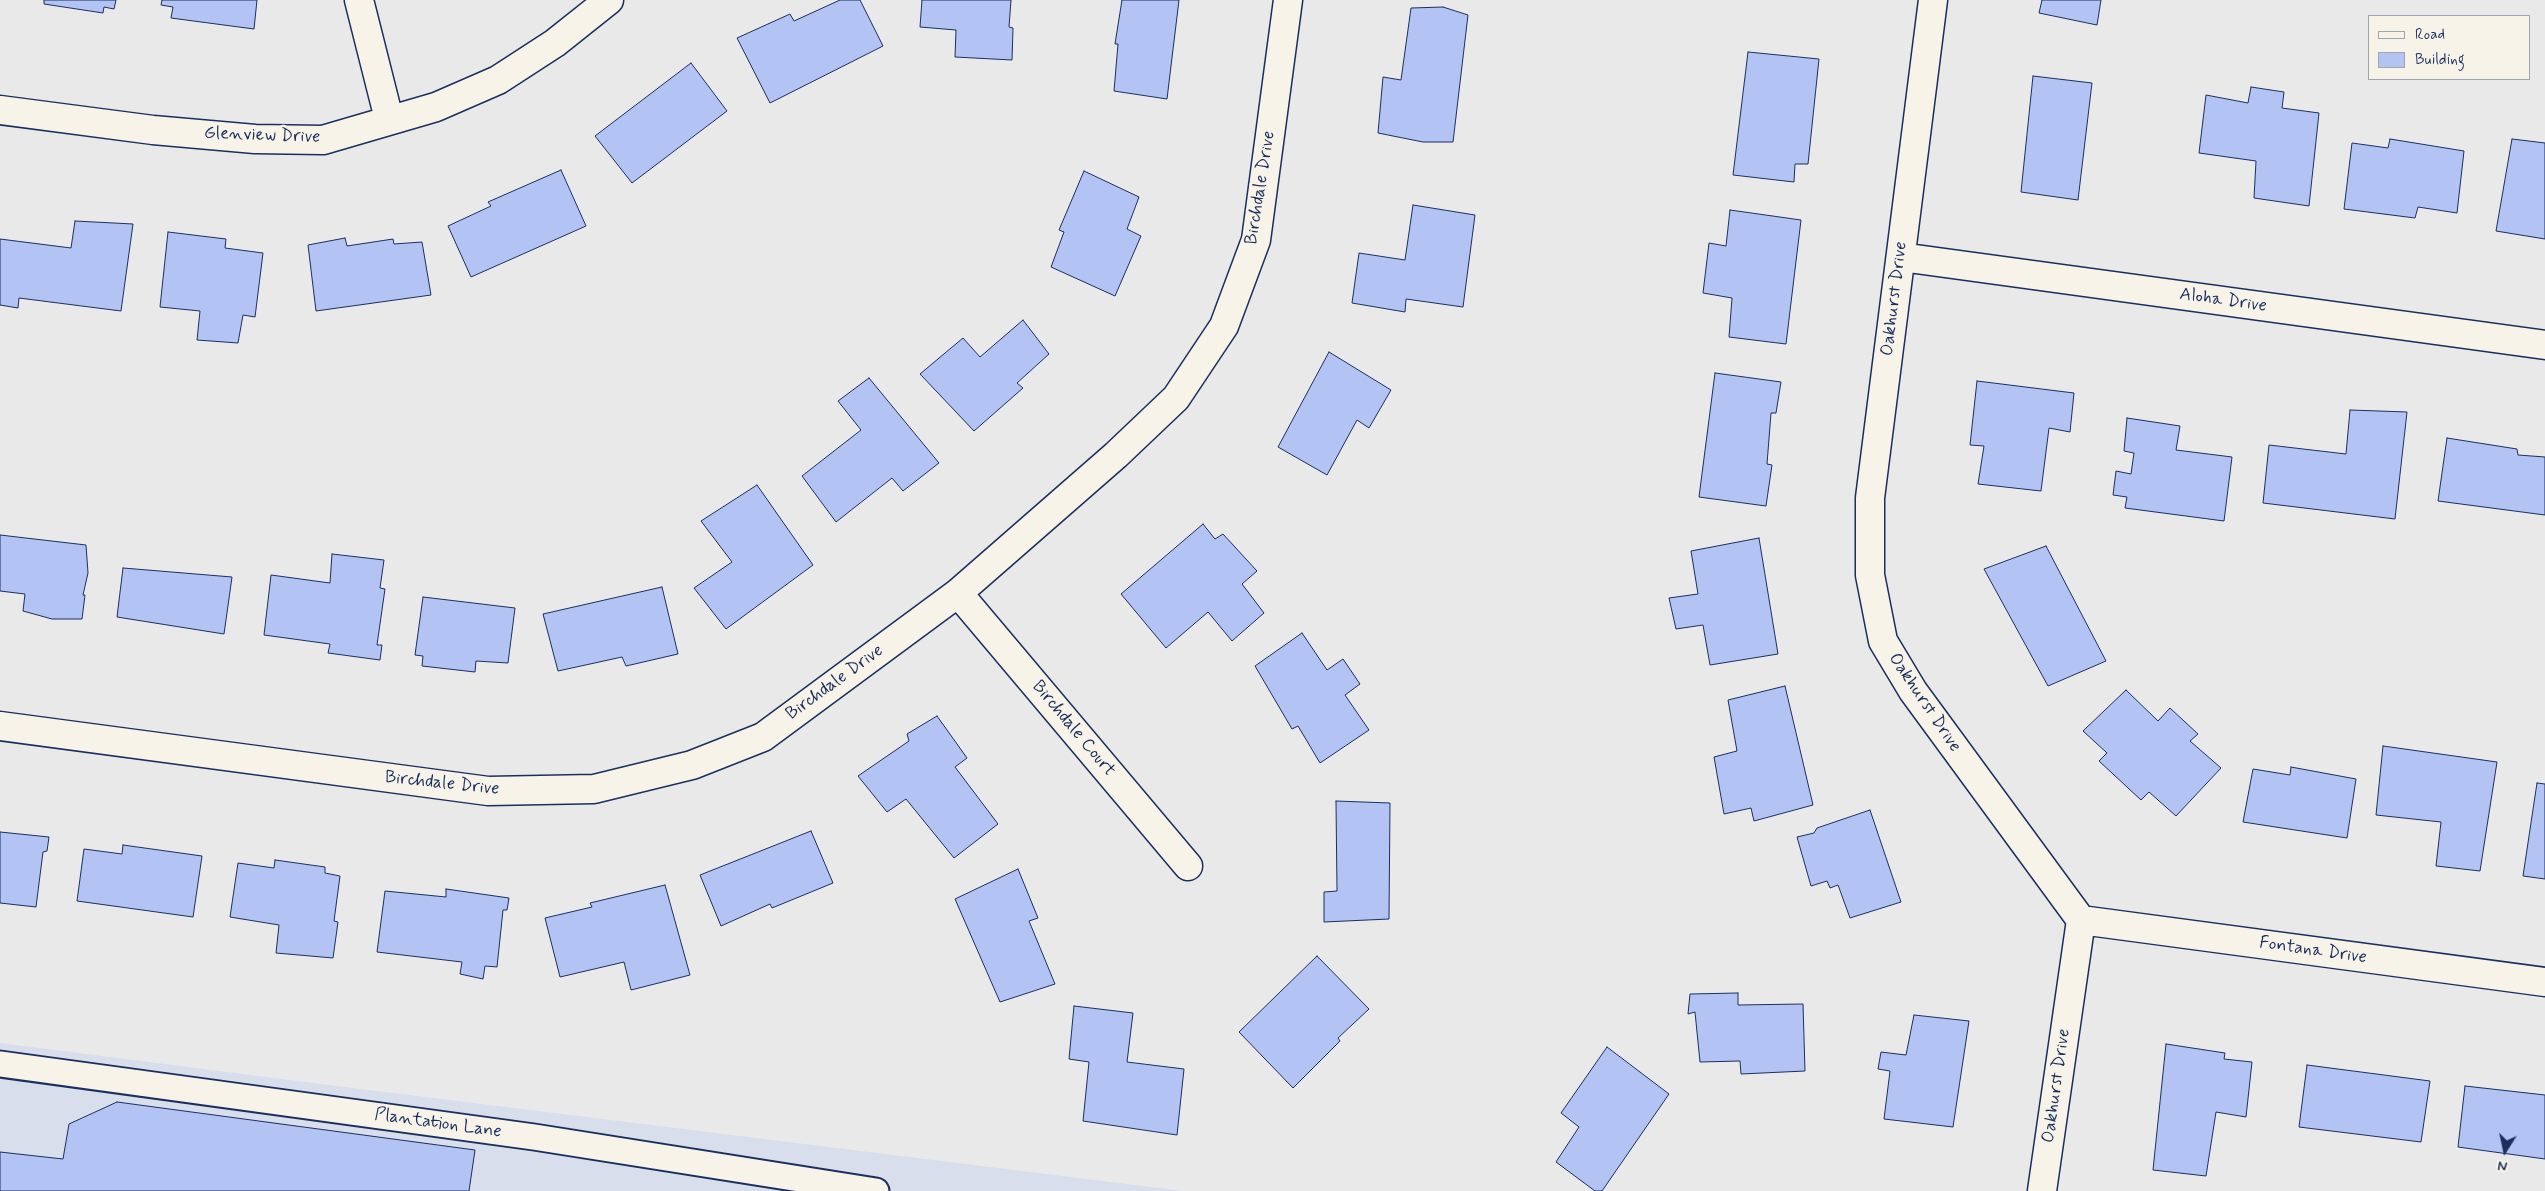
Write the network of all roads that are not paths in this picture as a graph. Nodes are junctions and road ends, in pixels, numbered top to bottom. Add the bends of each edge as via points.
1 (359, 0) edge
2 (609, 0) edge
3 (1288, 0) edge
4 (1933, 0) edge
5 (0, 110) edge
6 (389, 119) junction
7 (1900, 257) junction
8 (2545, 345) edge
9 (958, 593) junction
10 (0, 726) edge
11 (1188, 866) dead end
12 (2081, 920) junction
13 (2545, 982) edge
14 (0, 1064) edge
15 (876, 1191) edge
16 (2042, 1191) edge

1 - 6 street
2 - 6 street, Glenview Drive via 554,43 498,80 436,107
3 - 9 street, Birchdale Drive via 1256,240 1224,326 1176,398
4 - 7 street, Oakhurst Drive
5 - 6 street, Glenview Drive via 255,140 323,140
7 - 8 street, Aloha Drive
7 - 12 street, Oakhurst Drive via 1870,498 1870,575 1883,641 1912,691
9 - 10 street, Birchdale Drive via 763,736 692,765 594,789 488,791
9 - 11 street, Birchdale Court
12 - 13 street, Fontana Drive
12 - 16 street, Oakhurst Drive
14 - 15 lane, Plantation Lane via 534,1137

